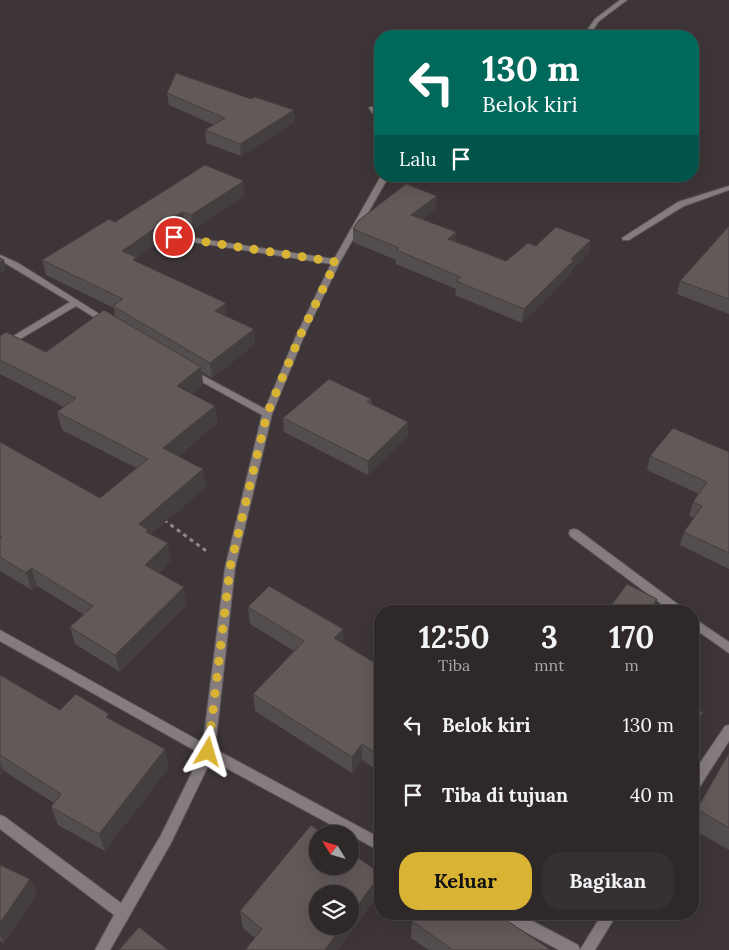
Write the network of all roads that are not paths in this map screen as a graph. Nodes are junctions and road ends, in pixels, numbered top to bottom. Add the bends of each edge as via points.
1 (624, 0) edge
2 (588, 30) edge
3 (372, 108) dead end
4 (374, 111) edge
5 (382, 182) edge
6 (729, 188) edge
7 (174, 237) dead end
8 (626, 238) dead end
9 (0, 257) edge
10 (336, 262) junction
11 (76, 302) junction
12 (115, 326) edge
13 (0, 348) edge
14 (186, 370) edge
15 (267, 414) junction
16 (574, 533) dead end
17 (671, 605) edge
18 (699, 626) edge
19 (0, 635) edge
20 (729, 648) edge
21 (729, 730) edge
22 (208, 752) junction
23 (699, 776) edge
24 (0, 821) edge
25 (374, 842) edge
26 (124, 914) junction
27 (517, 920) edge
28 (606, 920) edge
29 (102, 950) edge
30 (573, 950) edge
31 (587, 950) edge

1 - 2 street
3 - 4 street
5 - 10 street
6 - 8 street via 680,204
7 - 10 street
9 - 11 street
10 - 15 street
11 - 12 street
11 - 13 street
14 - 15 street
15 - 22 street via 230,568
16 - 17 street
18 - 20 street
19 - 22 street
21 - 23 street
22 - 25 street
22 - 26 street via 166,839
24 - 26 street
26 - 29 street
27 - 30 street
28 - 31 street

